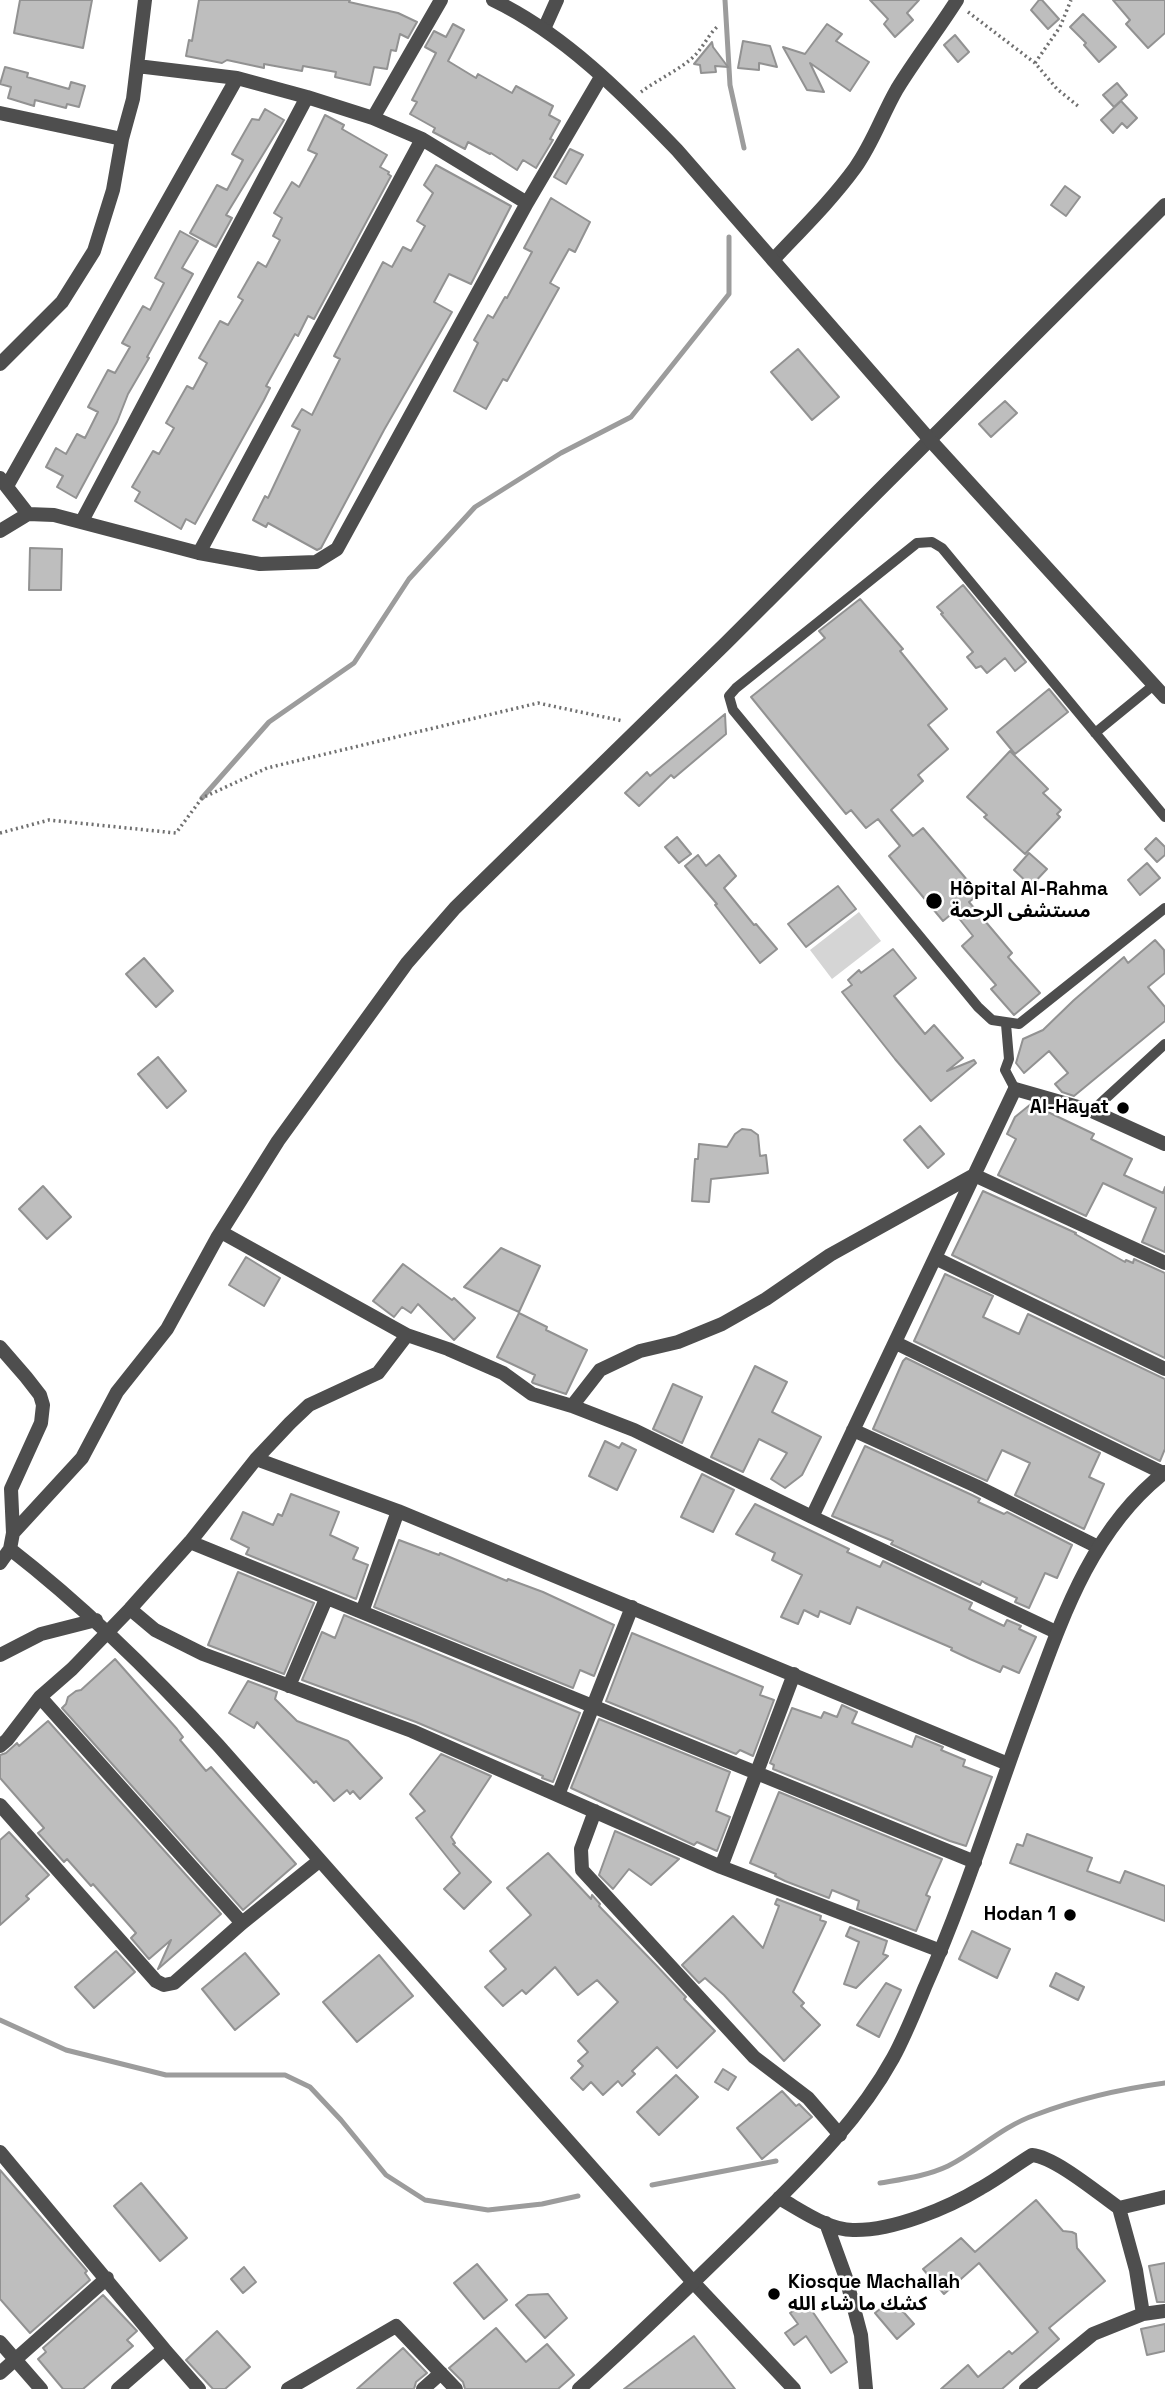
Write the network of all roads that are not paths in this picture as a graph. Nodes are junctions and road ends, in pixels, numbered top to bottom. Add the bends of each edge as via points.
1 (145, 0) edge
2 (441, 0) edge
3 (493, 0) edge
4 (557, 0) edge
5 (956, 1) edge
6 (544, 29) junction
7 (137, 66) junction
8 (601, 77) junction
9 (237, 78) junction
10 (307, 97) junction
11 (0, 113) edge
12 (373, 118) junction
13 (122, 139) junction
14 (422, 139) junction
15 (527, 203) junction
16 (1165, 205) edge
17 (773, 260) junction
18 (0, 364) edge
19 (930, 440) junction
20 (4, 482) edge
21 (28, 514) junction
22 (82, 521) junction
23 (0, 531) edge
24 (199, 553) junction
25 (1160, 685) edge
26 (1165, 697) edge
27 (1095, 733) junction
28 (1165, 817) edge
29 (1165, 908) edge
30 (1006, 1024) junction
31 (1165, 1044) edge
32 (1015, 1089) junction
33 (1092, 1111) junction
34 (1165, 1144) edge
35 (974, 1175) junction
36 (220, 1232) junction
37 (935, 1258) junction
38 (1165, 1263) edge
39 (407, 1335) junction
40 (896, 1343) junction
41 (0, 1347) edge
42 (1165, 1369) edge
43 (572, 1406) junction
44 (853, 1430) junction
45 (257, 1459) junction
46 (1164, 1473) edge
47 (398, 1511) junction
48 (812, 1517) junction
49 (13, 1533) junction
50 (190, 1542) junction
51 (1098, 1548) junction
52 (10, 1549) junction
53 (0, 1563) edge
54 (326, 1599) junction
55 (632, 1607) junction
56 (130, 1609) junction
57 (362, 1612) junction
58 (96, 1620) junction
59 (109, 1632) junction
60 (1056, 1632) junction
61 (0, 1655) edge
62 (794, 1674) junction
63 (289, 1686) junction
64 (40, 1697) junction
65 (592, 1708) junction
66 (0, 1746) edge
67 (1008, 1764) junction
68 (755, 1774) junction
69 (558, 1795) junction
70 (0, 1805) edge
71 (595, 1811) junction
72 (319, 1861) junction
73 (975, 1862) junction
74 (721, 1867) junction
75 (242, 1923) junction
76 (941, 1951) junction
77 (840, 2135) junction
78 (0, 2152) edge
79 (1165, 2197) edge
80 (779, 2198) junction
81 (1119, 2208) junction
82 (825, 2223) junction
83 (107, 2278) junction
84 (693, 2282) junction
85 (1165, 2311) edge
86 (1143, 2314) junction
87 (0, 2342) edge
88 (164, 2349) junction
89 (15, 2360) junction
90 (0, 2373) edge
91 (441, 2373) junction
92 (41, 2389) edge
93 (118, 2389) edge
94 (199, 2389) edge
95 (288, 2389) edge
96 (423, 2389) edge
97 (456, 2389) edge
98 (579, 2389) edge
99 (794, 2389) edge
100 (866, 2389) edge
101 (1026, 2389) edge

1 - 7 street
2 - 12 street
3 - 6 street
4 - 6 street
5 - 17 street via 897,90 855,168
6 - 8 street
7 - 9 street
7 - 13 street
8 - 15 street
8 - 17 street via 685,158
9 - 10 street
9 - 20 street
10 - 12 street
10 - 22 street
11 - 13 street
12 - 14 street
13 - 18 street via 113,190 94,251 62,302
14 - 15 street
14 - 24 street
15 - 24 street via 337,549 316,562 260,564
16 - 19 street
17 - 19 street
19 - 25 street via 1019,540
19 - 36 street via 454,908 407,963 278,1141
20 - 21 street
21 - 22 street
21 - 23 street
22 - 24 street
25 - 26 street
25 - 27 lane
27 - 28 lane
27 - 30 lane via 942,548 932,542 917,543 729,696 733,710 978,1007 992,1020
29 - 30 lane via 1019,1024
30 - 32 lane via 1009,1059 1005,1070
31 - 33 lane
32 - 33 street
32 - 35 street
33 - 34 street
35 - 37 street
35 - 38 street
35 - 43 street via 830,1255 722,1324 640,1351 600,1370
36 - 39 street
36 - 49 street via 167,1329 117,1392 82,1458
37 - 40 street
37 - 42 street
39 - 43 street via 503,1373 532,1394
39 - 45 street via 378,1373 309,1405
40 - 44 street
40 - 46 street
41 - 49 street via 40,1395 43,1405 41,1423 11,1489
43 - 48 street via 634,1430
44 - 48 street
44 - 51 street
45 - 47 street
45 - 50 street
46 - 51 street via 1147,1486
47 - 55 street
47 - 57 street
48 - 60 street
49 - 52 street
50 - 54 street
50 - 56 street
51 - 60 street
52 - 53 street
52 - 58 street
54 - 57 street
54 - 63 street
55 - 62 street
55 - 65 street
56 - 59 street
56 - 63 street via 171,1639
57 - 65 street
58 - 59 street
58 - 61 street via 41,1634
59 - 64 street
59 - 72 street via 218,1745
60 - 67 street
62 - 67 street
62 - 68 street
63 - 69 street via 412,1731
64 - 66 street
64 - 75 street
65 - 68 street
65 - 69 street
67 - 73 street
68 - 73 street
68 - 74 street
69 - 71 street
70 - 75 street via 164,1985 174,1983
71 - 74 street
71 - 77 street via 581,1849 582,1870 754,2057 807,2098
72 - 75 street
72 - 84 street
73 - 76 street
74 - 76 street
76 - 77 street via 894,2056
77 - 80 street
78 - 83 street
79 - 81 street
80 - 82 street
80 - 84 street
81 - 82 street via 1067,2172 1032,2155 980,2189 914,2219 852,2231
81 - 86 street
82 - 100 street via 861,2336
83 - 88 street
83 - 89 street
84 - 98 street
84 - 99 street
85 - 86 street
86 - 101 street via 1093,2334
87 - 89 street
88 - 93 street
88 - 94 street
89 - 90 street
89 - 92 street
91 - 95 street via 396,2326
91 - 96 street
91 - 97 street

